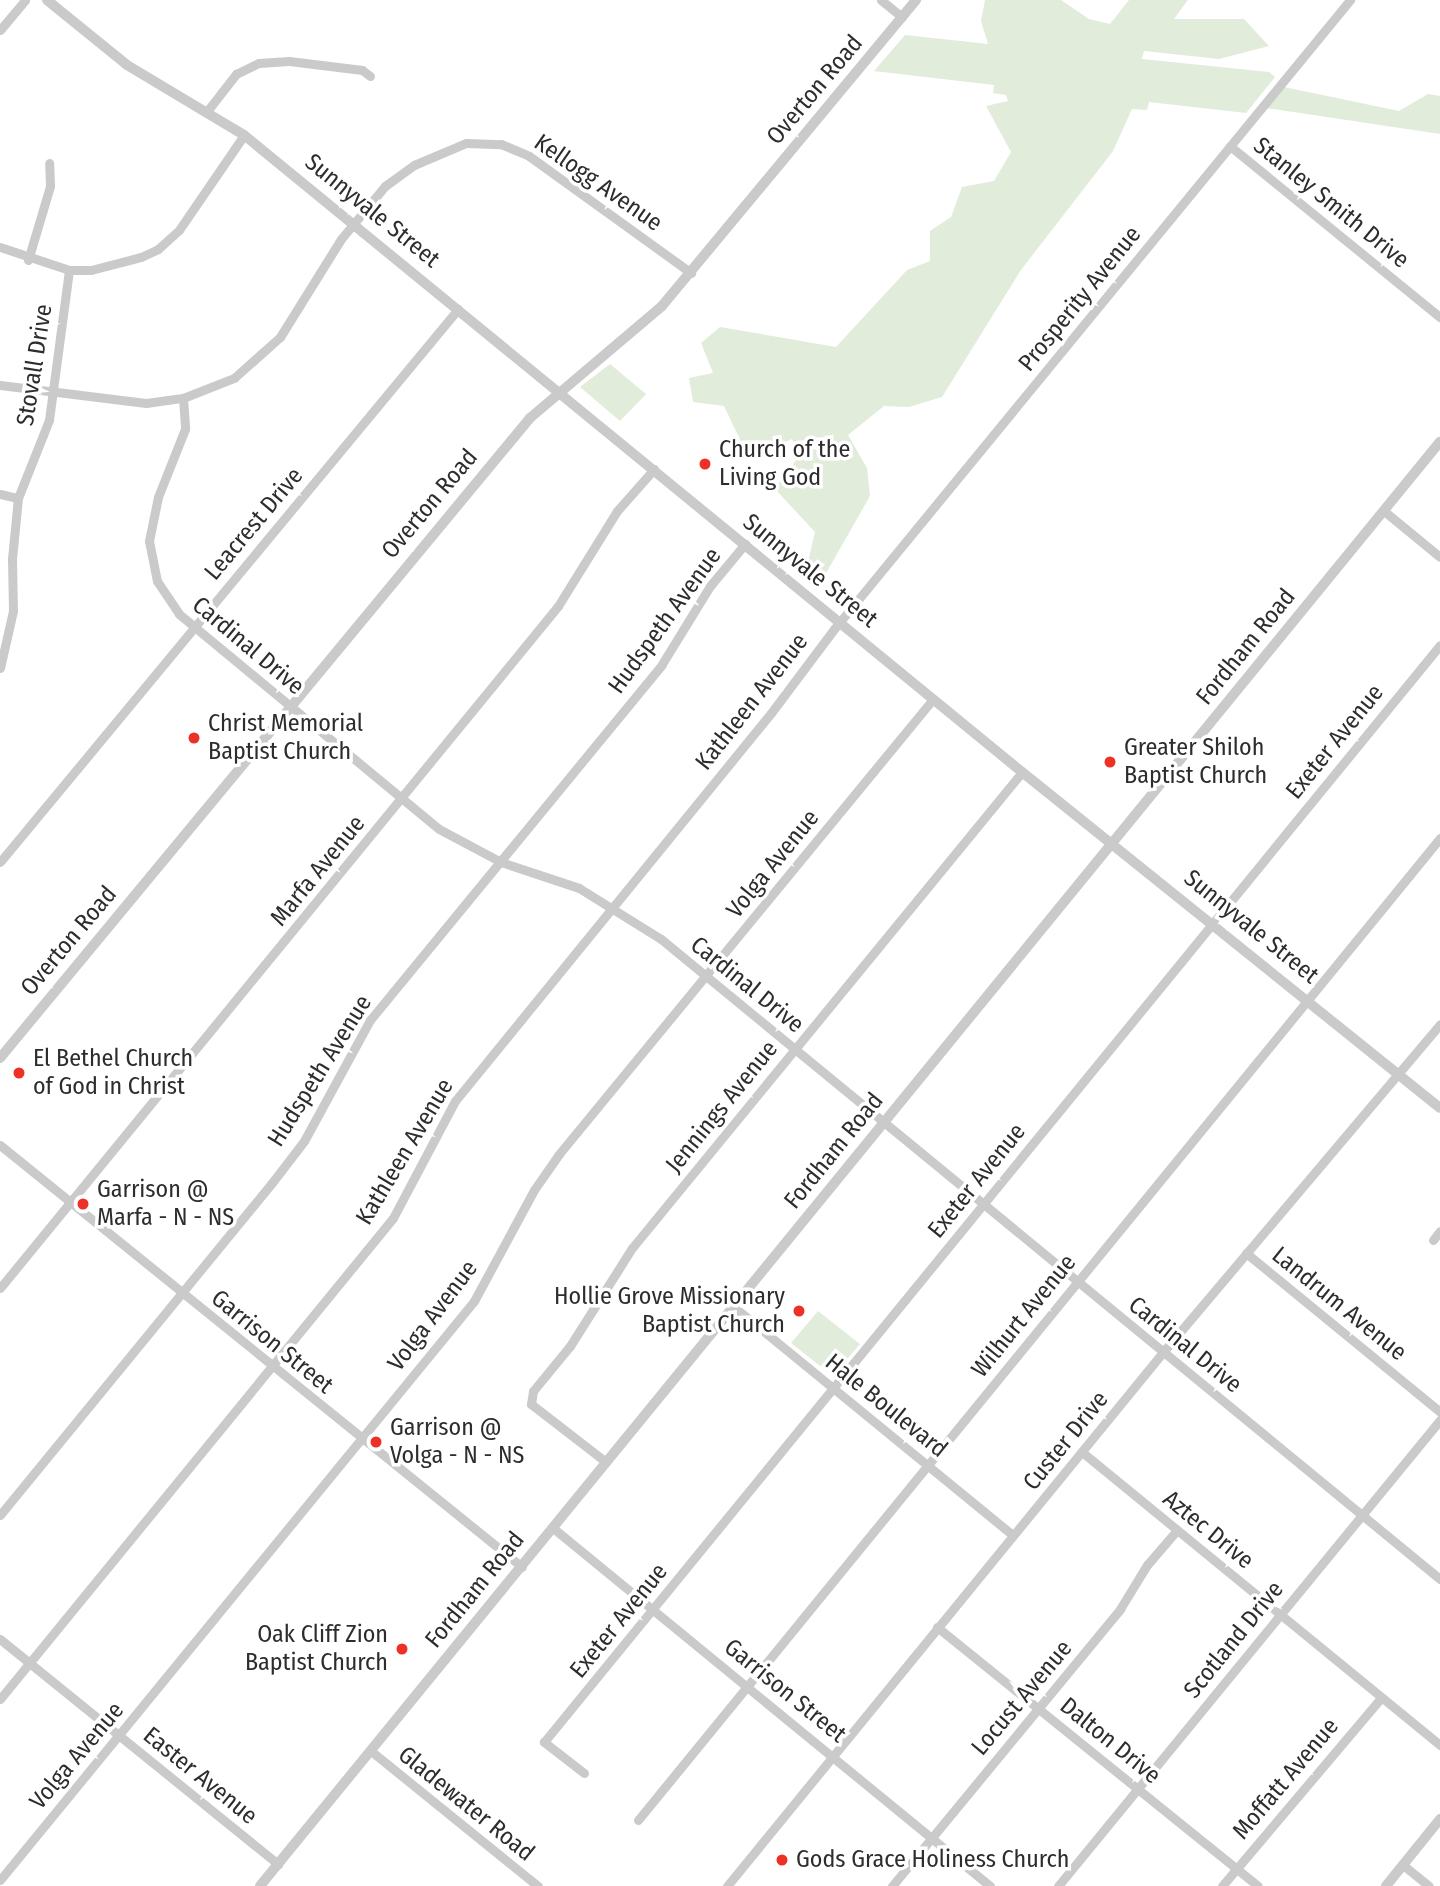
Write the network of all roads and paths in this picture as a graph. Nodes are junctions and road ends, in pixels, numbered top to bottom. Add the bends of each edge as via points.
1 (25, 0) edge
2 (47, 0) edge
3 (881, 0) edge
4 (916, 0) edge
5 (1350, 0) edge
6 (902, 17) junction
7 (0, 30) edge
8 (370, 76) dead end
9 (208, 110) junction
10 (244, 135) junction
11 (1230, 146) junction
12 (49, 163) dead end
13 (354, 223) junction
14 (0, 247) edge
15 (28, 260) junction
16 (69, 270) junction
17 (691, 272) junction
18 (458, 309) junction
19 (1440, 317) edge
20 (0, 385) edge
21 (559, 389) junction
22 (53, 393) junction
23 (183, 398) junction
24 (1440, 442) edge
25 (654, 469) junction
26 (0, 494) edge
27 (18, 498) junction
28 (1384, 512) junction
29 (745, 544) junction
30 (1440, 557) edge
31 (840, 622) junction
32 (194, 626) junction
33 (1440, 645) edge
34 (0, 668) edge
35 (933, 699) junction
36 (290, 706) junction
37 (1022, 772) junction
38 (402, 799) junction
39 (1440, 838) edge
40 (1114, 846) junction
41 (0, 862) edge
42 (501, 862) junction
43 (613, 906) junction
44 (1212, 922) junction
45 (706, 976) junction
46 (1307, 999) junction
47 (1440, 1024) edge
48 (794, 1049) junction
49 (0, 1058) edge
50 (1399, 1074) junction
51 (1440, 1108) edge
52 (884, 1123) junction
53 (0, 1145) edge
54 (70, 1203) junction
55 (984, 1205) junction
56 (1440, 1231) edge
57 (1433, 1240) dead end
58 (1246, 1253) junction
59 (1077, 1282) junction
60 (0, 1288) edge
61 (181, 1294) junction
62 (734, 1307) junction
63 (1163, 1352) junction
64 (272, 1366) junction
65 (833, 1387) junction
66 (1440, 1412) edge
67 (1440, 1419) edge
68 (362, 1439) junction
69 (1082, 1452) junction
70 (606, 1462) junction
71 (927, 1464) junction
72 (1361, 1514) junction
73 (0, 1515) edge
74 (553, 1528) junction
75 (1177, 1530) junction
76 (1013, 1535) junction
77 (522, 1567) junction
78 (1440, 1579) edge
79 (654, 1609) junction
80 (1280, 1614) junction
81 (937, 1627) junction
82 (0, 1639) edge
83 (29, 1662) junction
84 (748, 1686) junction
85 (1381, 1698) junction
86 (0, 1699) edge
87 (1039, 1709) junction
88 (119, 1736) junction
89 (1440, 1745) edge
90 (371, 1751) junction
91 (834, 1756) junction
92 (584, 1773) dead end
93 (1138, 1788) junction
94 (1440, 1819) edge
95 (638, 1820) dead end
96 (930, 1839) junction
97 (278, 1864) junction
98 (1403, 1865) junction
99 (1236, 1868) junction
100 (0, 1880) edge
101 (260, 1886) edge
102 (538, 1886) edge
103 (727, 1886) edge
104 (892, 1886) edge
105 (990, 1886) edge
106 (1058, 1886) edge
107 (1222, 1886) edge
108 (1258, 1886) edge
109 (1386, 1886) edge
110 (1429, 1886) edge

1 - 7 street
2 - 9 street, Sunnyvale Street via 119,60
3 - 6 street
4 - 6 street, Overton Road
5 - 11 street, Prosperity Avenue
6 - 17 street, Overton Road
8 - 9 street via 362,70 289,61 259,63 236,74
9 - 10 street, Sunnyvale Street
10 - 13 street, Sunnyvale Street
10 - 16 street via 179,230 158,249 117,265
11 - 19 street, Stanley Smith Drive
11 - 31 street, Prosperity Avenue
12 - 15 street via 50,186
13 - 17 street, Kellogg Avenue via 385,186 414,165 466,143 501,144 529,156
13 - 18 street, Sunnyvale Street
13 - 23 street, Kellogg Avenue via 265,354 233,379
14 - 15 street
15 - 16 street
16 - 22 street, Stovall Drive
17 - 21 street, Overton Road via 646,322
18 - 21 street, Sunnyvale Street
18 - 32 street, Leacrest Drive
20 - 22 street, Kellogg Avenue
21 - 25 street, Sunnyvale Street
21 - 36 street, Overton Road via 518,431
22 - 23 street, Kellogg Avenue via 146,403
22 - 27 street, Stovall Drive via 46,433
23 - 32 street, Cardinal Drive via 186,429 154,508 149,541 164,597
24 - 28 street, Fordham Road
25 - 29 street, Sunnyvale Street
25 - 38 street, Marfa Avenue via 617,511 558,606
26 - 27 street
27 - 34 street, Stovall Drive via 13,611
28 - 30 street
28 - 40 street, Fordham Road
29 - 31 street, Sunnyvale Street
29 - 42 street, Hudspeth Avenue via 710,586 662,664
31 - 35 street, Sunnyvale Street
31 - 43 street, Kathleen Avenue
32 - 36 street, Cardinal Drive
32 - 41 street, Leacrest Drive
33 - 44 street, Exeter Avenue
35 - 37 street, Sunnyvale Street
35 - 45 street, Volga Avenue
36 - 38 street, Cardinal Drive
36 - 49 street, Overton Road
37 - 40 street, Sunnyvale Street
37 - 48 street, Jennings Avenue
38 - 42 street, Cardinal Drive via 448,835
38 - 54 street, Marfa Avenue
39 - 46 street, Wilhurt Avenue
40 - 44 street, Sunnyvale Street
40 - 52 street, Fordham Road
42 - 43 street, Cardinal Drive via 561,881
42 - 61 street, Hudspeth Avenue via 369,1020 304,1141
43 - 45 street, Cardinal Drive
43 - 64 street, Kathleen Avenue via 455,1101 393,1218
44 - 46 street, Sunnyvale Street
44 - 55 street, Exeter Avenue
45 - 48 street, Cardinal Drive
45 - 68 street, Volga Avenue via 546,1172 479,1294
46 - 50 street, Sunnyvale Street
46 - 59 street, Wilhurt Avenue
47 - 50 street, Custer Drive
48 - 52 street, Cardinal Drive
48 - 70 street, Jennings Avenue via 632,1248 570,1346 533,1391 531,1404
50 - 51 street, Sunnyvale Street
50 - 58 street, Custer Drive
52 - 55 street, Cardinal Drive
52 - 62 street, Fordham Road
53 - 54 street, Garrison Street
54 - 60 street, Marfa Avenue
54 - 61 street, Garrison Street
55 - 59 street, Cardinal Drive
55 - 65 street, Exeter Avenue
56 - 57 street
58 - 63 street, Custer Drive
58 - 66 street, Landrum Avenue
59 - 63 street, Cardinal Drive
59 - 71 street, Wilhurt Avenue
61 - 64 street, Garrison Street
61 - 73 street, Hudspeth Avenue
62 - 65 street, Hale Boulevard
62 - 70 street, Fordham Road
63 - 69 street, Custer Drive
63 - 72 street, Cardinal Drive
64 - 68 street, Garrison Street
64 - 83 street, Kathleen Avenue
65 - 71 street, Hale Boulevard
65 - 79 street, Exeter Avenue
67 - 72 street, Scotland Drive
68 - 77 street, Garrison Street
68 - 88 street, Volga Avenue
69 - 75 street, Aztec Drive
69 - 76 street, Custer Drive
70 - 74 street, Fordham Road
71 - 76 street, Hale Boulevard
71 - 84 street, Wilhurt Avenue
72 - 78 street, Cardinal Drive
72 - 80 street, Scotland Drive
74 - 77 street, Fordham Road
74 - 79 street, Garrison Street
75 - 80 street, Aztec Drive
75 - 87 street, Locust Avenue
76 - 81 street, Custer Drive
77 - 90 street, Fordham Road
79 - 84 street, Garrison Street
79 - 92 street, Exeter Avenue via 544,1742
80 - 85 street, Aztec Drive
80 - 93 street, Scotland Drive
81 - 87 street, Dalton Drive
81 - 91 street, Custer Drive
82 - 83 street, Easter Avenue
83 - 86 street, Kathleen Avenue
83 - 88 street, Easter Avenue
84 - 91 street, Garrison Street
84 - 95 street, Wilhurt Avenue
85 - 89 street, Aztec Drive
85 - 99 street, Moffatt Avenue
87 - 93 street, Dalton Drive
87 - 96 street, Locust Avenue
88 - 97 street, Easter Avenue
88 - 100 street, Volga Avenue
90 - 97 street, Fordham Road
90 - 102 street, Gladewater Road
91 - 96 street, Garrison Street
91 - 103 street, Custer Drive
93 - 99 street, Dalton Drive
93 - 106 street, Scotland Drive
94 - 98 street
96 - 104 street, Locust Avenue
96 - 105 street, Garrison Street
97 - 101 street, Fordham Road
98 - 109 street
98 - 110 street
99 - 107 street, Moffatt Avenue
99 - 108 street, Dalton Drive

